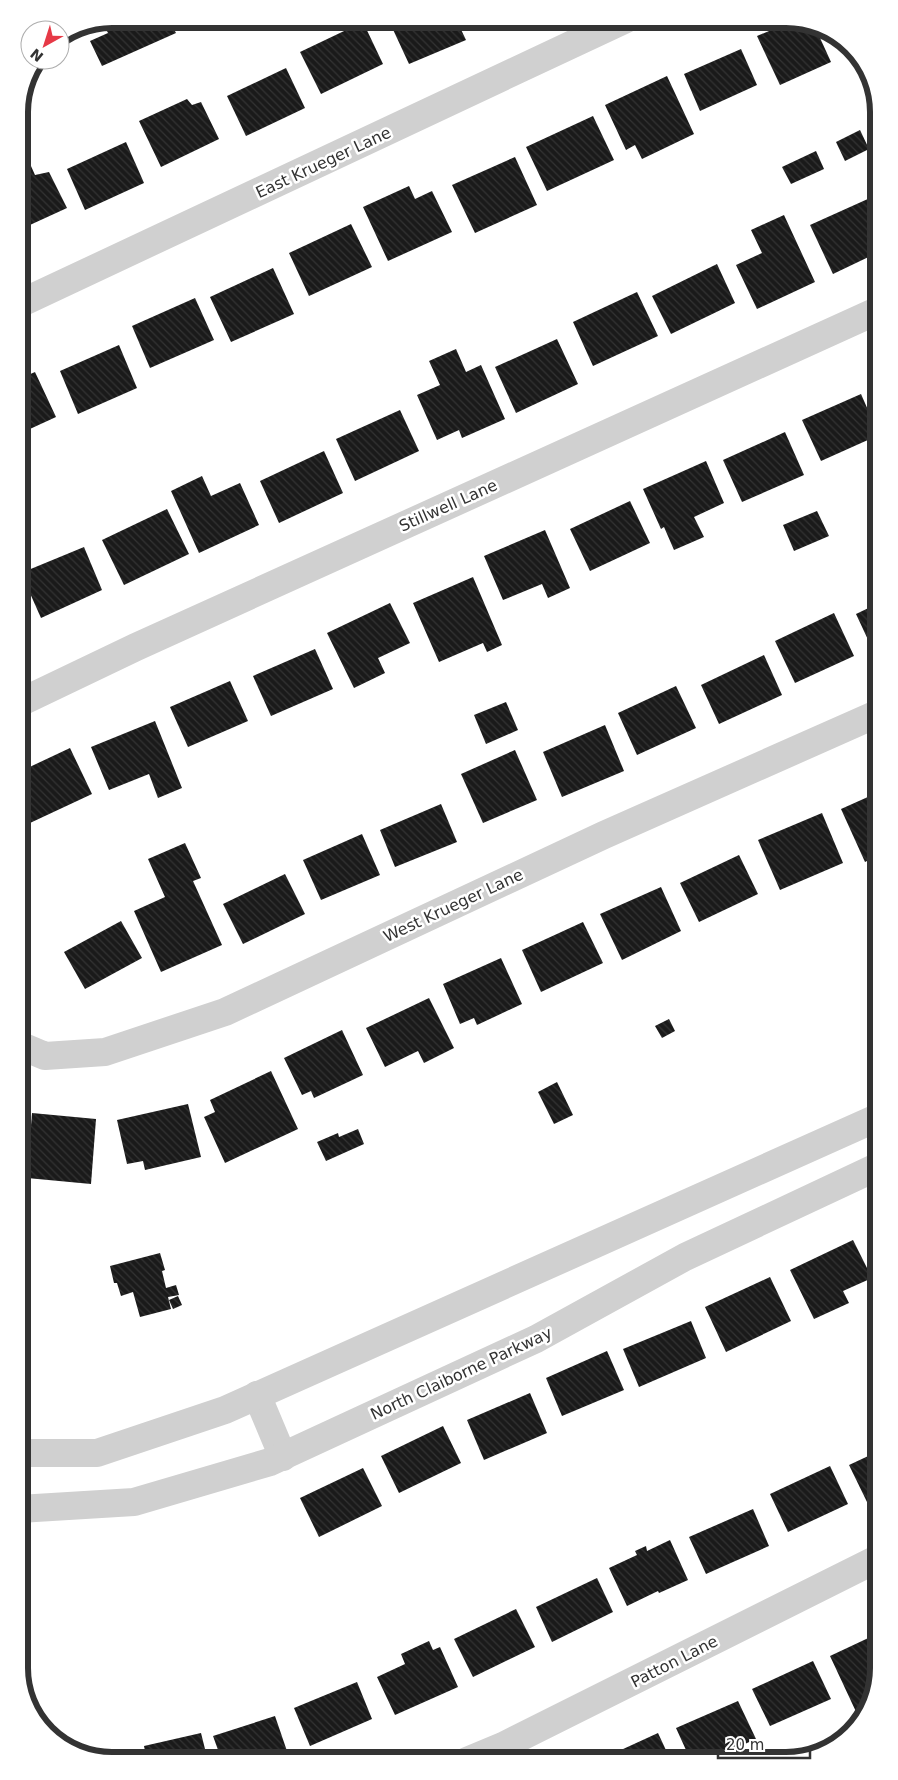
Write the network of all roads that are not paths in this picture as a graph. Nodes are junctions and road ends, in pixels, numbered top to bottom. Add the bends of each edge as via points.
1 (607, 28) edge
2 (28, 300) edge
3 (871, 314) edge
4 (28, 699) edge
5 (871, 717) edge
6 (28, 1049) edge
7 (871, 1121) edge
8 (871, 1170) edge
9 (258, 1395) junction
10 (28, 1453) edge
11 (283, 1457) junction
12 (28, 1508) edge
13 (871, 1562) edge
14 (489, 1752) edge

1 - 2 street, East Krueger Lane
3 - 4 street, Stillwell Lane via 145,642
5 - 6 street, West Krueger Lane via 604,835 225,1012 105,1052 45,1056
7 - 9 street
8 - 11 street, North Claiborne Parkway via 685,1257 536,1339
9 - 10 street via 225,1410 97,1453
9 - 11 street
11 - 12 street, North Claiborne Parkway via 134,1502
13 - 14 street, Patton Lane

